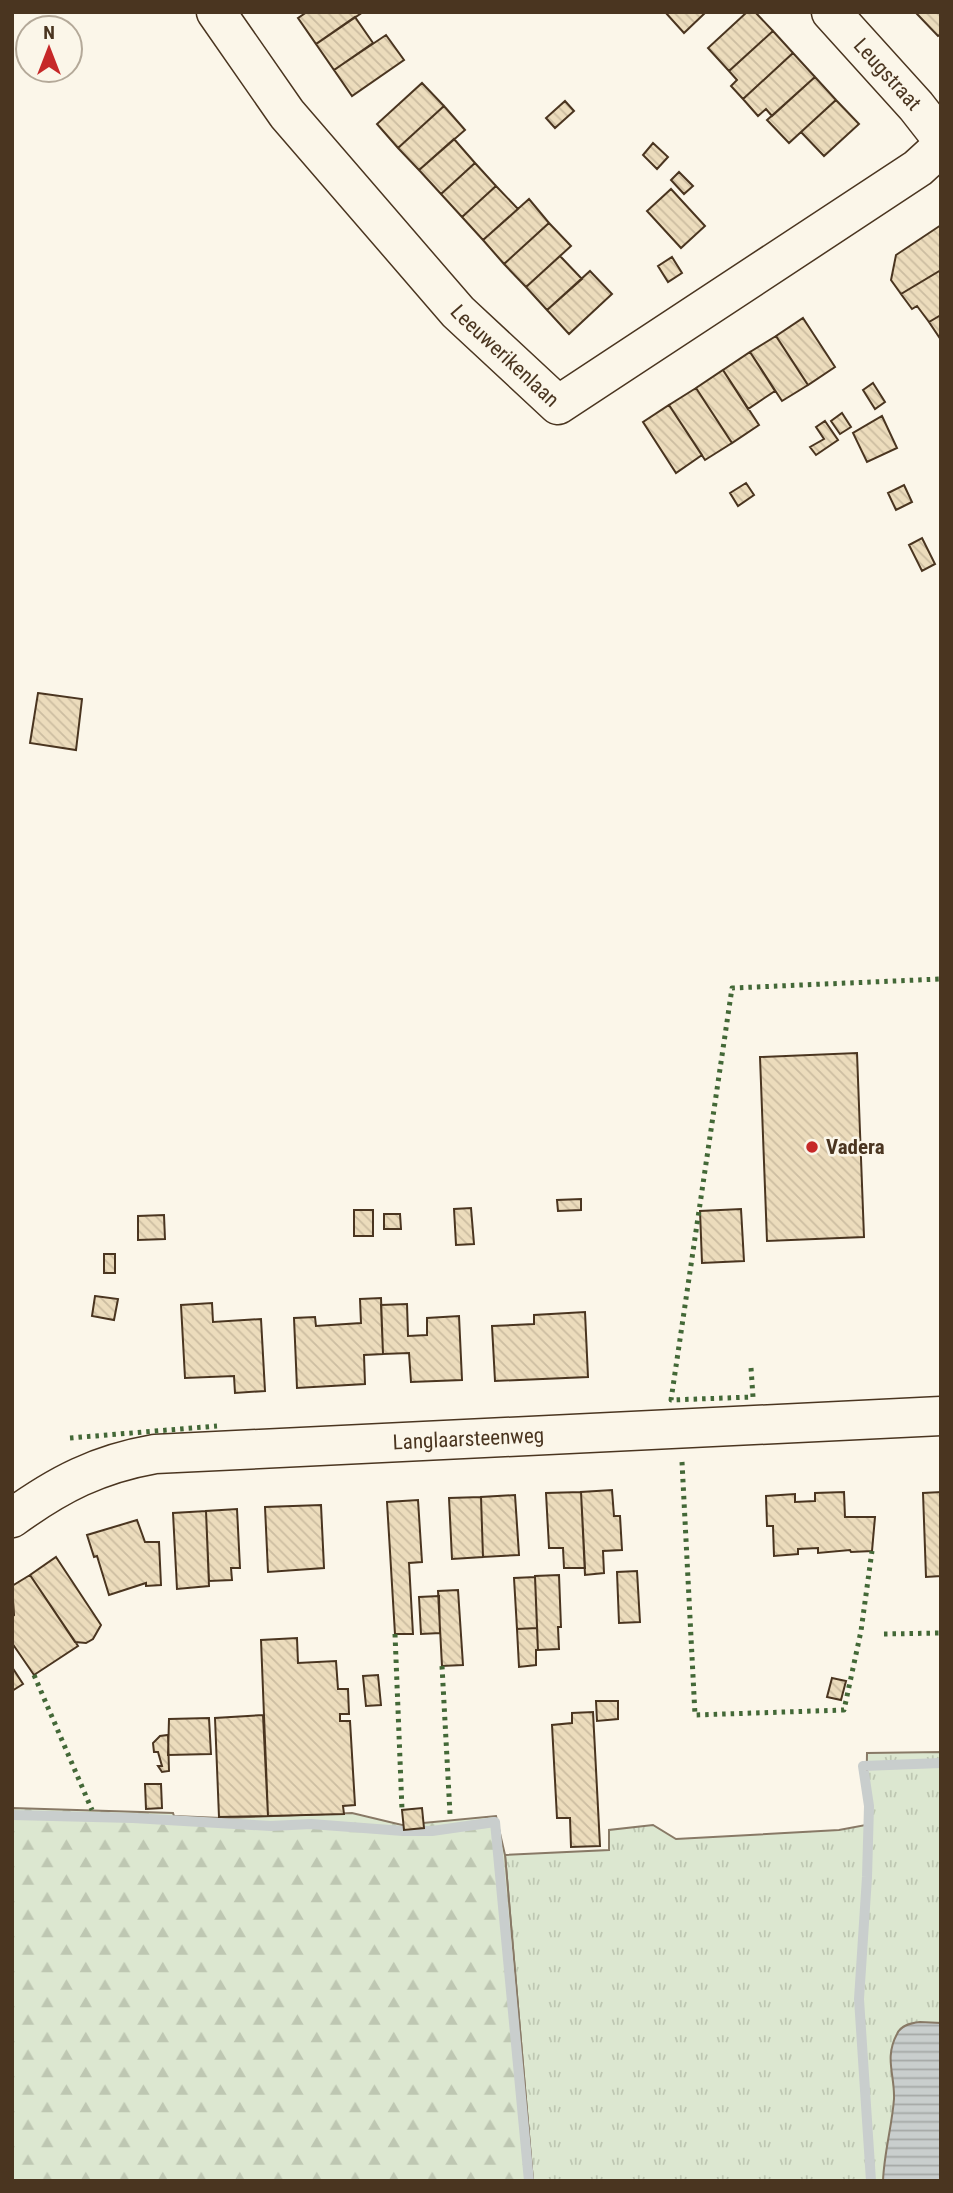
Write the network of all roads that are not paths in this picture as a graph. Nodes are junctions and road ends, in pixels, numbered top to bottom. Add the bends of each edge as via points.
1 (216, 12) edge
2 (831, 12) edge
3 (941, 138) edge
4 (941, 147) edge
5 (941, 1416) edge
6 (12, 1518) edge

1 - 4 street, Leeuwerikenlaan via 287,114 458,312 558,405 918,168
2 - 3 street, Leugstraat
5 - 6 street, Langlaarsteenweg via 155,1454 99,1468 50,1491

